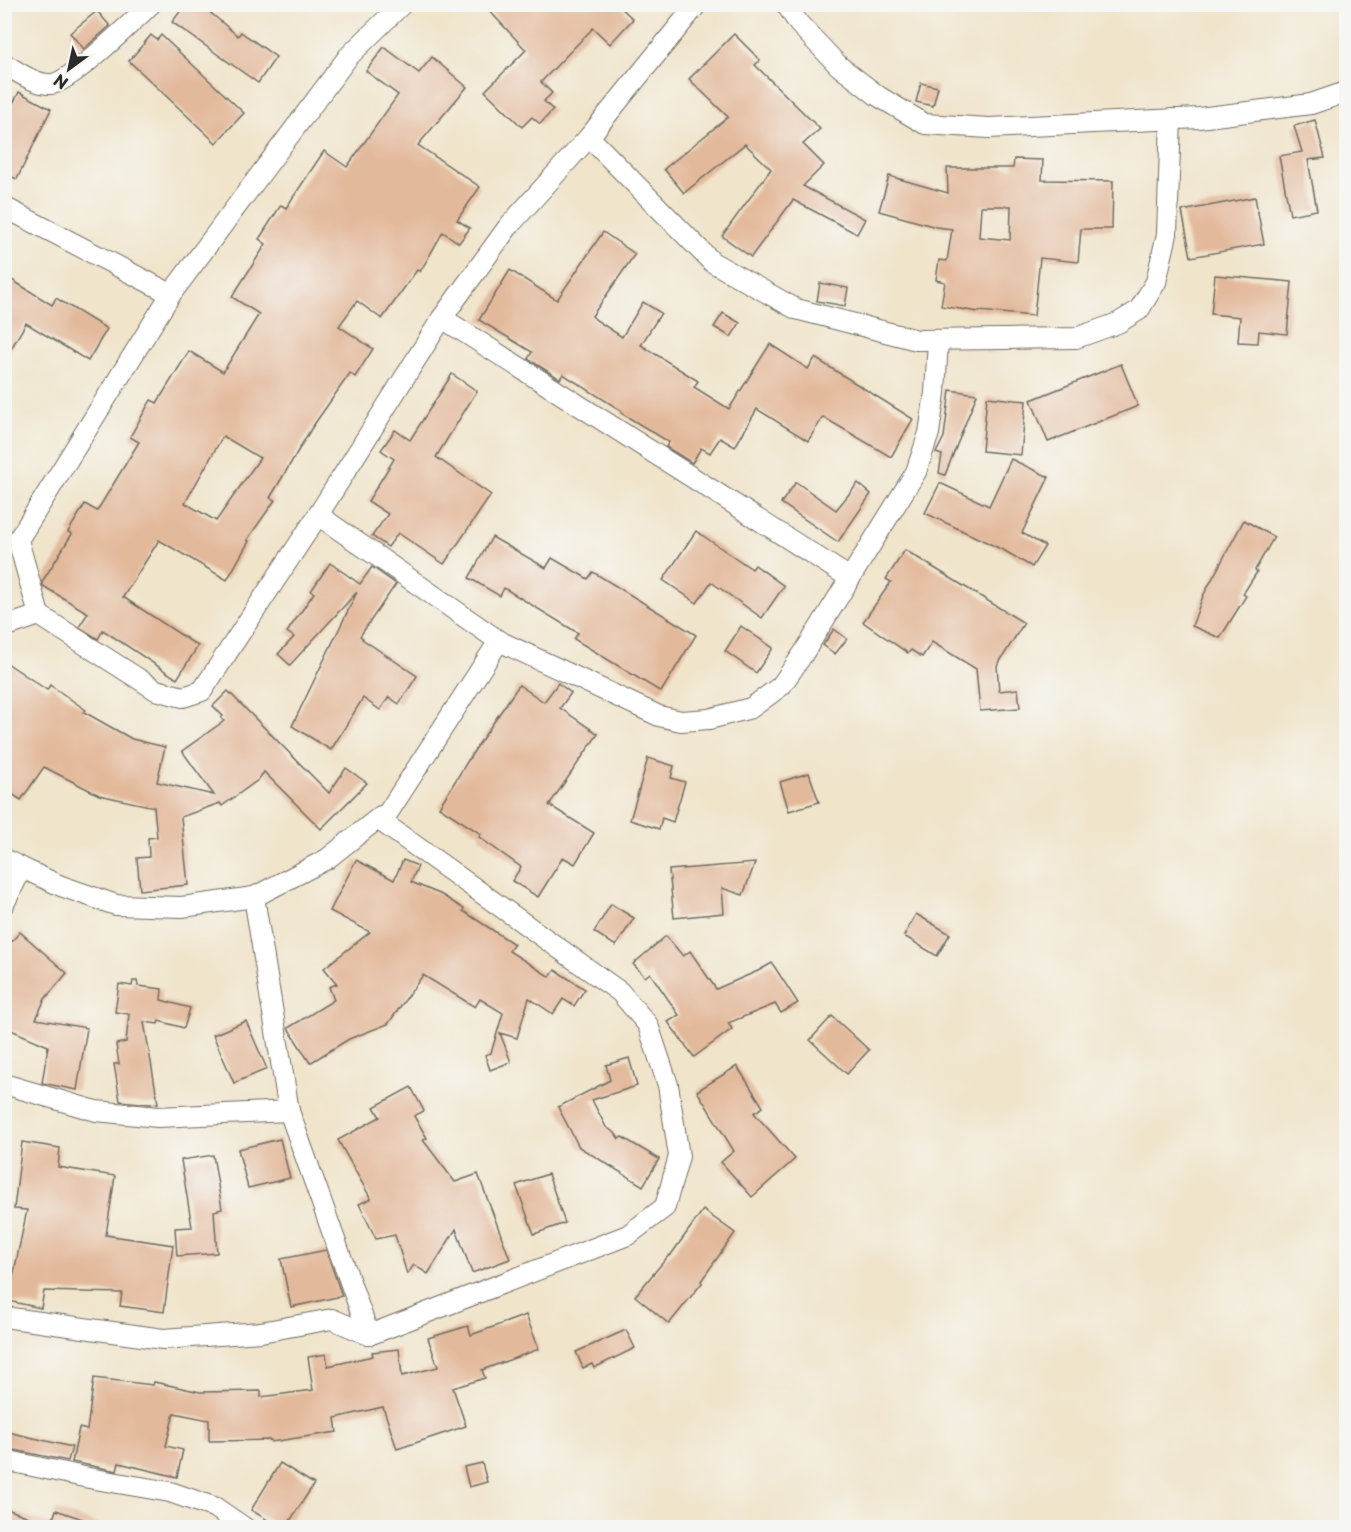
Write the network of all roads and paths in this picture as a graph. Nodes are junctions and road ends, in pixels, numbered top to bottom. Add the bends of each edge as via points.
1 (151, 4) edge
2 (402, 4) edge
3 (697, 4) edge
4 (786, 4) edge
5 (4, 64) edge
6 (1347, 92) edge
7 (1171, 119) junction
8 (590, 137) junction
9 (4, 207) edge
10 (171, 294) junction
11 (442, 318) junction
12 (938, 340) junction
13 (318, 515) junction
14 (11, 546) edge
15 (850, 578) junction
16 (39, 615) junction
17 (4, 627) edge
18 (499, 641) junction
19 (382, 822) junction
20 (13, 863) edge
21 (254, 897) junction
22 (4, 904) edge
23 (4, 1084) edge
24 (289, 1112) junction
25 (4, 1317) edge
26 (369, 1335) junction
27 (4, 1460) edge
28 (245, 1527) edge

1 - 5 street via 69,77 51,84
2 - 10 street via 348,57
3 - 8 street
4 - 7 street via 799,24 839,66 878,96 925,124 990,128
6 - 7 street via 1311,104
7 - 12 street via 1167,234 1156,282 1139,310 1118,323 1076,338
8 - 11 street via 508,228
8 - 12 street via 712,262 796,309 918,340
9 - 10 street
10 - 14 street
11 - 13 street
11 - 15 street
12 - 15 street via 929,433 916,472
13 - 16 street via 202,691 183,697 156,690
13 - 18 street
14 - 16 street
15 - 18 street via 781,686 751,708 709,719 681,721 659,716
16 - 17 street
18 - 19 street
19 - 21 street via 381,816 327,859
19 - 26 street via 620,992 648,1025 669,1085 679,1156 665,1207 628,1235
20 - 21 street via 61,886 116,905 182,907
20 - 22 street
21 - 24 street
23 - 24 street via 96,1111 158,1117
24 - 26 street
25 - 26 street via 163,1339 261,1332 332,1319
27 - 28 street via 170,1492 216,1508

